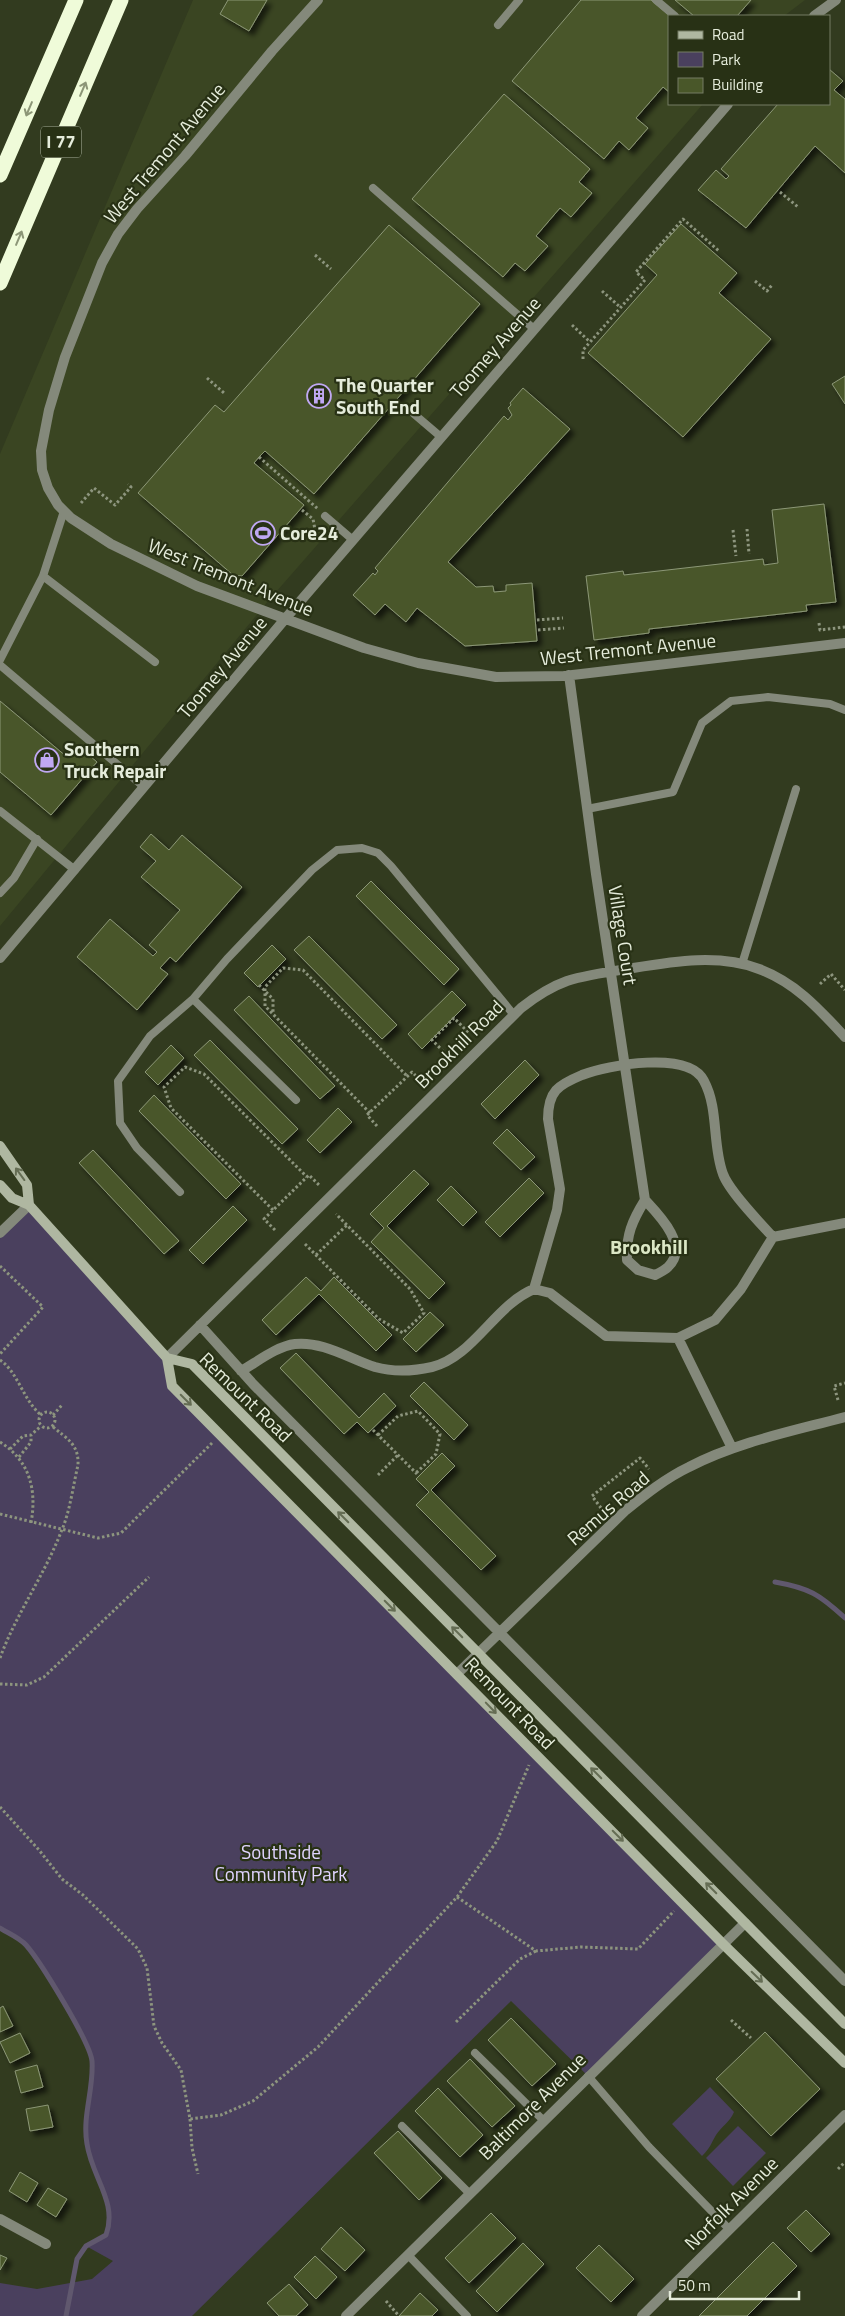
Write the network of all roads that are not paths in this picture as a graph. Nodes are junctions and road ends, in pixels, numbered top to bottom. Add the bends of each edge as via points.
1 (76, 0) edge
2 (120, 0) edge
3 (318, 0) edge
4 (519, 0) edge
5 (656, 0) edge
6 (836, 0) edge
7 (674, 15) edge
8 (815, 15) edge
9 (498, 25) dead end
10 (727, 105) edge
11 (0, 175) edge
12 (373, 188) dead end
13 (0, 283) edge
14 (534, 329) junction
15 (414, 414) dead end
16 (441, 437) junction
17 (64, 511) junction
18 (323, 513) road end
19 (353, 540) junction
20 (43, 576) junction
21 (285, 619) junction
22 (845, 643) edge
23 (0, 660) edge
24 (155, 662) dead end
25 (0, 665) edge
26 (569, 676) junction
27 (845, 710) edge
28 (144, 787) junction
29 (796, 789) dead end
30 (587, 809) junction
31 (0, 811) edge
32 (37, 839) junction
33 (75, 870) junction
34 (0, 893) edge
35 (0, 958) edge
36 (742, 964) junction
37 (611, 972) junction
38 (193, 999) junction
39 (514, 1015) junction
40 (845, 1037) edge
41 (624, 1065) junction
42 (296, 1100) dead end
43 (0, 1146) edge
44 (0, 1185) edge
45 (180, 1192) dead end
46 (645, 1200) junction
47 (29, 1205) junction
48 (845, 1223) edge
49 (0, 1233) edge
50 (773, 1237) junction
51 (534, 1288) junction
52 (200, 1325) junction
53 (678, 1338) junction
54 (167, 1358) junction
55 (241, 1371) junction
56 (845, 1417) edge
57 (732, 1448) junction
58 (500, 1633) junction
59 (478, 1653) junction
60 (458, 1673) junction
61 (745, 1923) junction
62 (722, 1943) junction
63 (845, 1981) edge
64 (845, 2024) edge
65 (475, 2053) dead end
66 (845, 2063) edge
67 (588, 2076) junction
68 (845, 2115) edge
69 (543, 2120) junction
70 (402, 2126) dead end
71 (469, 2193) junction
72 (0, 2219) edge
73 (730, 2230) junction
74 (46, 2244) dead end
75 (408, 2254) junction
76 (346, 2316) edge
77 (467, 2316) edge
78 (642, 2316) edge

1 -> 11 highway, I 77
13 -> 2 highway, I 77
3 - 17 street, West Tremont Avenue via 137,209 102,263 65,357 49,410 42,451 42,470 48,488
4 - 9 lane
5 - 7 lane
6 - 8 street
10 - 14 street, Toomey Avenue
12 - 14 lane
14 - 16 street, Toomey Avenue
15 - 16 lane
16 - 19 street, Toomey Avenue
17 - 20 lane
17 - 21 street, West Tremont Avenue via 145,562 197,586
18 - 19 lane
19 - 21 street, Toomey Avenue
20 - 23 lane
20 - 24 lane
21 - 26 street, West Tremont Avenue via 364,648 418,663 496,677
21 - 28 street, Toomey Avenue
22 - 26 street, West Tremont Avenue
25 - 28 lane
26 - 30 street, Village Court
27 - 30 lane via 830,704 768,697 731,700 702,723 673,792
28 - 33 street, Toomey Avenue
29 - 36 lane
30 - 37 street, Village Court
31 - 32 lane
32 - 33 lane
32 - 34 lane via 14,878
33 - 35 street, Toomey Avenue
36 - 37 street, Brookhill Road via 705,960
36 - 40 street, Brookhill Road via 796,988
37 - 39 street, Brookhill Road via 566,982 531,1000
37 - 41 street, Village Court
38 - 39 lane via 312,870 337,850 362,848 378,853 391,866
38 - 42 lane
38 - 45 lane via 150,1036 118,1081 120,1123 137,1148
39 - 52 street, Brookhill Road
41 - 46 street, Village Court
41 - 50 street via 668,1063 698,1072 709,1096 723,1176 750,1213
41 - 51 street via 584,1074 554,1090 551,1097 548,1118 560,1189
47 -> 43 main road via 27,1185
44 - 47 main road via 12,1198
46 - 46 street via 626,1241 628,1260 638,1270 655,1275 669,1266 676,1254 664,1221
47 - 49 street
47 - 54 main road
48 - 50 street
50 - 53 street via 741,1289 714,1320
51 - 53 street via 550,1292 606,1336
51 - 55 street via 514,1300 460,1352 432,1367 397,1371 307,1344 293,1344
52 - 54 street, Brookhill Road
52 - 55 street
53 - 57 street
59 -> 54 main road, Remount Road via 192,1364
54 -> 60 main road, Remount Road via 172,1386
55 - 58 street
56 - 57 street, Remus Road
57 - 58 street, Remus Road via 688,1467 641,1498
58 - 59 street, Remus Road
58 - 63 street
59 - 60 street, Remus Road
61 -> 59 main road, Remount Road
60 -> 62 main road, Remount Road
61 - 62 street, Baltimore Avenue
61 - 64 main road, Remount Road
62 -> 66 main road, Remount Road
62 - 67 street, Baltimore Avenue
65 - 69 lane
67 - 69 street, Baltimore Avenue
67 - 73 lane via 649,2147
68 - 73 street, Norfolk Avenue
69 - 71 street, Baltimore Avenue
70 - 71 lane
71 - 75 street, Baltimore Avenue
72 - 74 street
73 - 78 street, Norfolk Avenue
75 - 76 street, Baltimore Avenue
75 - 77 lane

